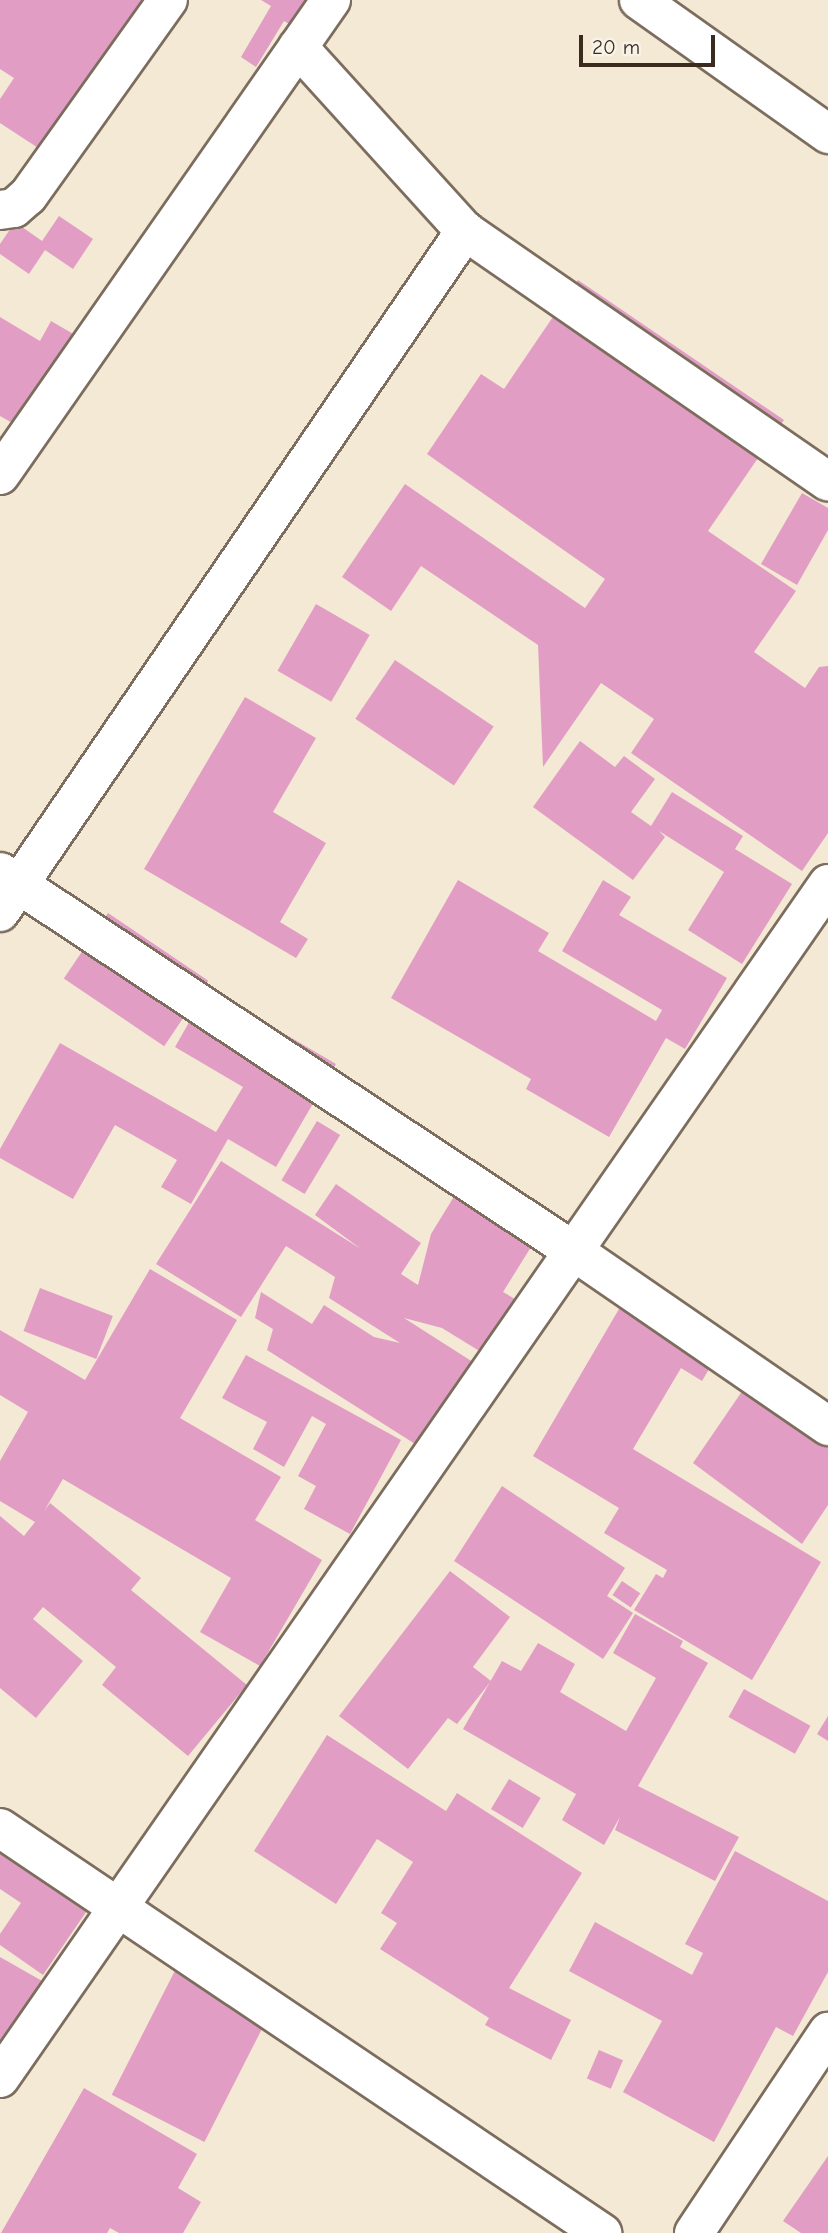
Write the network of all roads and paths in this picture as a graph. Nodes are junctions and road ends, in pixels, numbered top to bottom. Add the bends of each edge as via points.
1 (168, 0) edge
2 (331, 0) edge
3 (639, 0) edge
4 (298, 47) junction
5 (828, 134) edge
6 (0, 210) edge
7 (465, 232) junction
8 (0, 475) edge
9 (828, 481) edge
10 (828, 884) edge
11 (6, 889) edge
12 (572, 1250) junction
13 (828, 1426) edge
14 (0, 1828) edge
15 (118, 1907) junction
16 (828, 2032) edge
17 (0, 2078) edge
18 (603, 2233) edge
19 (694, 2233) edge

1 - 6 street via 27,196 13,208
2 - 4 street
3 - 5 street
4 - 7 street
4 - 8 street
7 - 9 street
7 - 11 street
10 - 12 street
11 - 12 street
12 - 13 street
12 - 15 street
14 - 15 street
15 - 17 street
15 - 18 street
16 - 19 street

